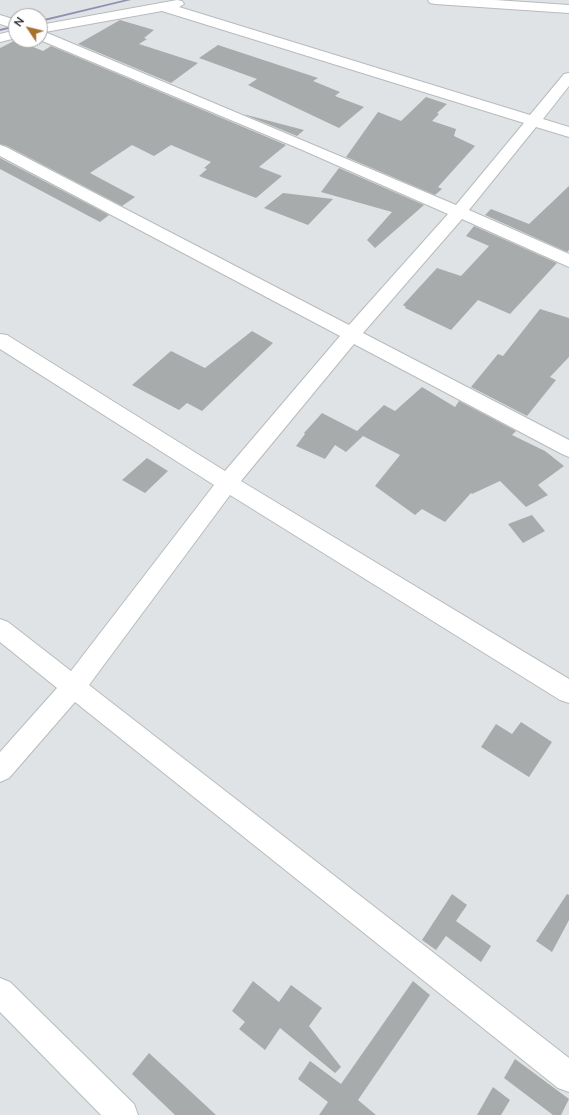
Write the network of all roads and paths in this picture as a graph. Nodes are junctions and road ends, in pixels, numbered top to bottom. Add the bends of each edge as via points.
1 (435, 0) edge
2 (186, 2) dead end
3 (164, 7) junction
4 (569, 9) edge
5 (62, 12) dead end
6 (48, 15) edge
7 (8, 28) edge
8 (48, 28) edge
9 (0, 38) edge
10 (48, 38) edge
11 (569, 77) edge
12 (533, 120) junction
13 (569, 132) edge
14 (0, 150) edge
15 (459, 212) junction
16 (569, 261) edge
17 (352, 334) junction
18 (0, 340) edge
19 (569, 449) edge
20 (227, 483) junction
21 (0, 629) edge
22 (74, 686) junction
23 (569, 692) edge
24 (0, 770) edge
25 (0, 992) edge
26 (569, 1077) edge
27 (123, 1115) edge

1 - 4 street
2 - 3 street
3 - 8 street
3 - 12 street
5 - 6 street
7 - 9 street
10 - 15 street via 231,113
11 - 12 street
12 - 13 street
12 - 15 street
14 - 17 street
15 - 16 street
15 - 17 street
17 - 19 street
17 - 20 street
18 - 20 street
20 - 22 street
20 - 23 street
21 - 22 street
22 - 24 street
22 - 26 street
25 - 27 street

